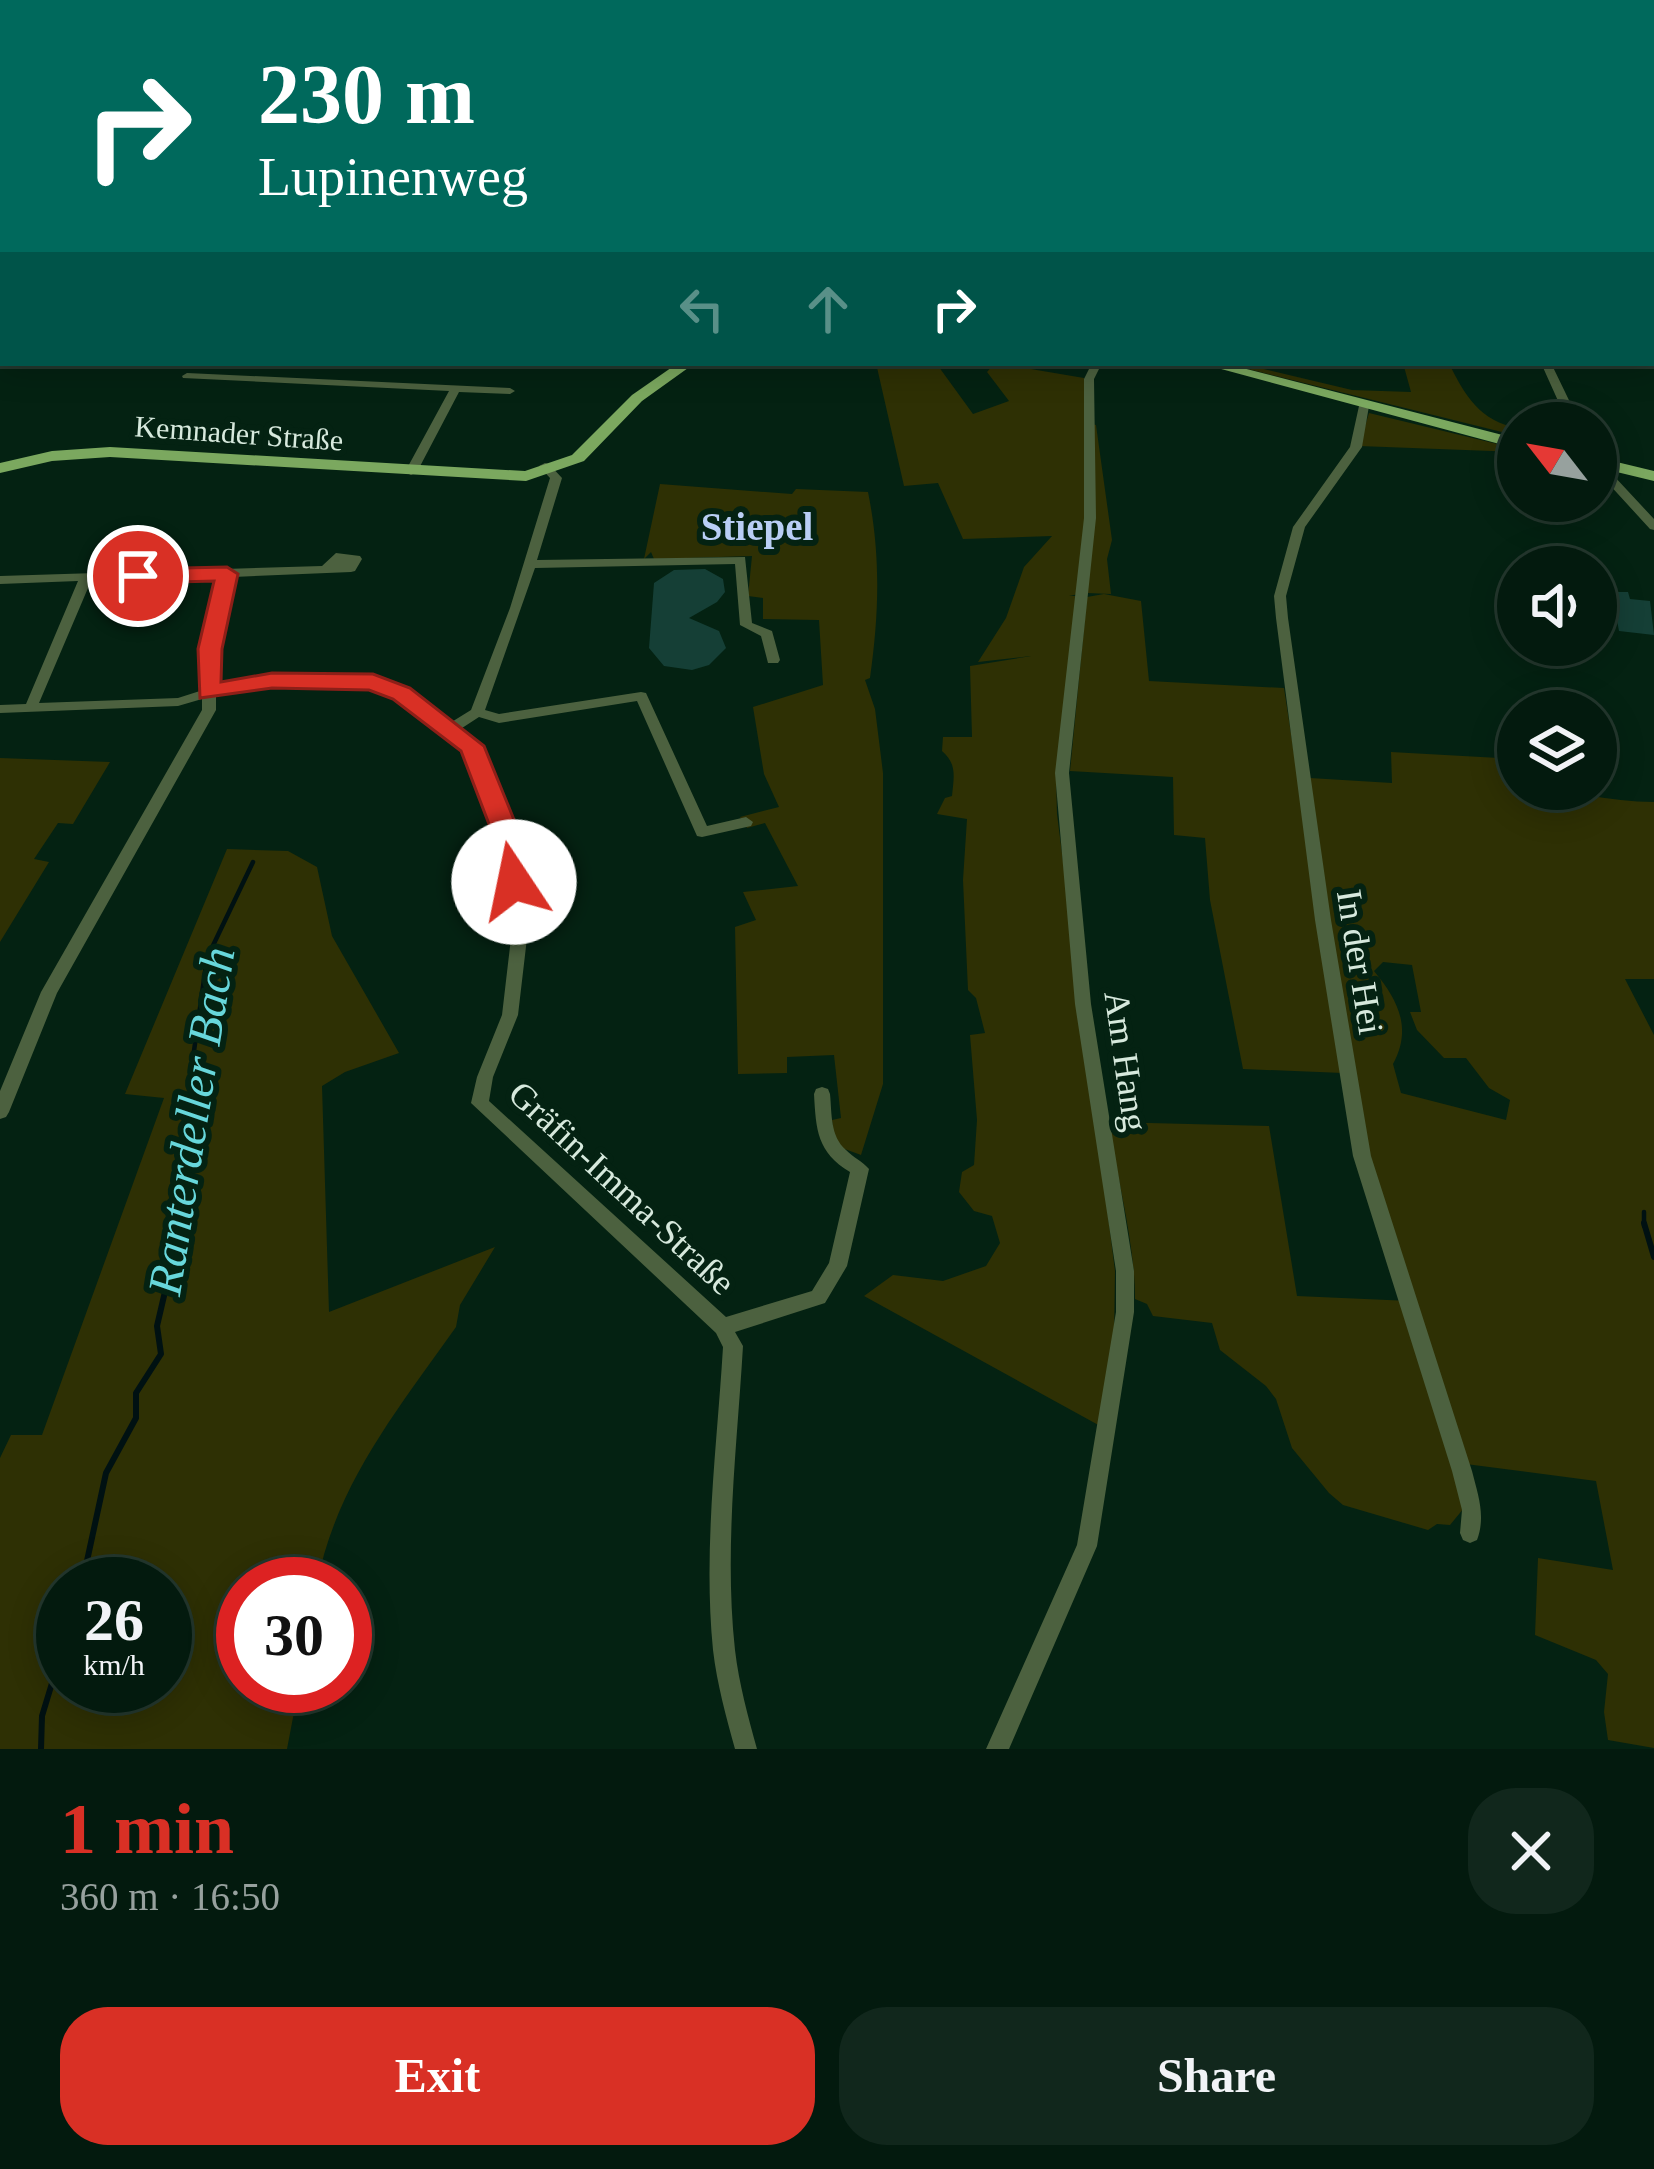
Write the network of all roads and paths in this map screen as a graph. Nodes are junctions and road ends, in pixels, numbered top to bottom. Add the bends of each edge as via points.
1 (672, 366) edge
2 (683, 366) edge
3 (1096, 366) edge
4 (1217, 366) edge
5 (1547, 366) edge
6 (187, 376) dead end
7 (455, 389) junction
8 (510, 392) dead end
9 (1564, 402) edge
10 (626, 403) junction
11 (1364, 406) junction
12 (1497, 439) edge
13 (0, 468) edge
14 (547, 468) junction
15 (1617, 468) edge
16 (411, 472) junction
17 (1654, 476) edge
18 (1617, 486) edge
19 (1654, 526) edge
20 (529, 564) junction
21 (325, 570) dead end
22 (227, 574) junction
23 (86, 578) junction
24 (0, 580) edge
25 (773, 660) dead end
26 (208, 693) junction
27 (31, 707) junction
28 (0, 709) edge
29 (477, 712) junction
30 (450, 730) junction
31 (746, 822) dead end
32 (822, 1094) dead end
33 (0, 1112) edge
34 (723, 1327) junction
35 (1470, 1533) dead end
36 (746, 1749) edge
37 (998, 1749) edge

1 - 10 main road, Kemnader Straße
2 - 10 main road, Kemnader Straße
3 - 37 street, Am Hang via 1089,379 1090,518 1062,773 1083,1004 1125,1271 1124,1330 1088,1546
4 - 11 main road
5 - 9 street
6 - 7 street
7 - 8 street
7 - 16 street
10 - 14 main road, Kemnader Straße via 581,448
11 - 12 main road
11 - 35 street, In der Hei via 1356,447 1298,527 1281,609 1362,1156 1462,1471
13 - 16 main road, Kemnader Straße via 110,452
14 - 16 main road, Kemnader Straße via 526,476
14 - 20 street via 556,478
15 - 17 main road
18 - 19 street
20 - 25 street via 741,560 746,625 767,634
20 - 29 street
21 - 22 street
22 - 23 street
22 - 26 street
23 - 24 street
23 - 27 street
26 - 27 street, Gräfin-Imma-Straße via 178,702
26 - 30 street, Gräfin-Imma-Straße via 272,680 373,682
26 - 33 street via 208,710 49,992
27 - 28 street, Gräfin-Imma-Straße
29 - 30 street
29 - 31 street via 500,719 641,695 702,832
30 - 34 street, Gräfin-Imma-Straße via 477,753 505,832 519,938 510,1015 480,1103
32 - 34 street via 826,1143 860,1169 838,1266 818,1297
34 - 36 street, Gräfin-Imma-Straße via 733,1346 720,1640

